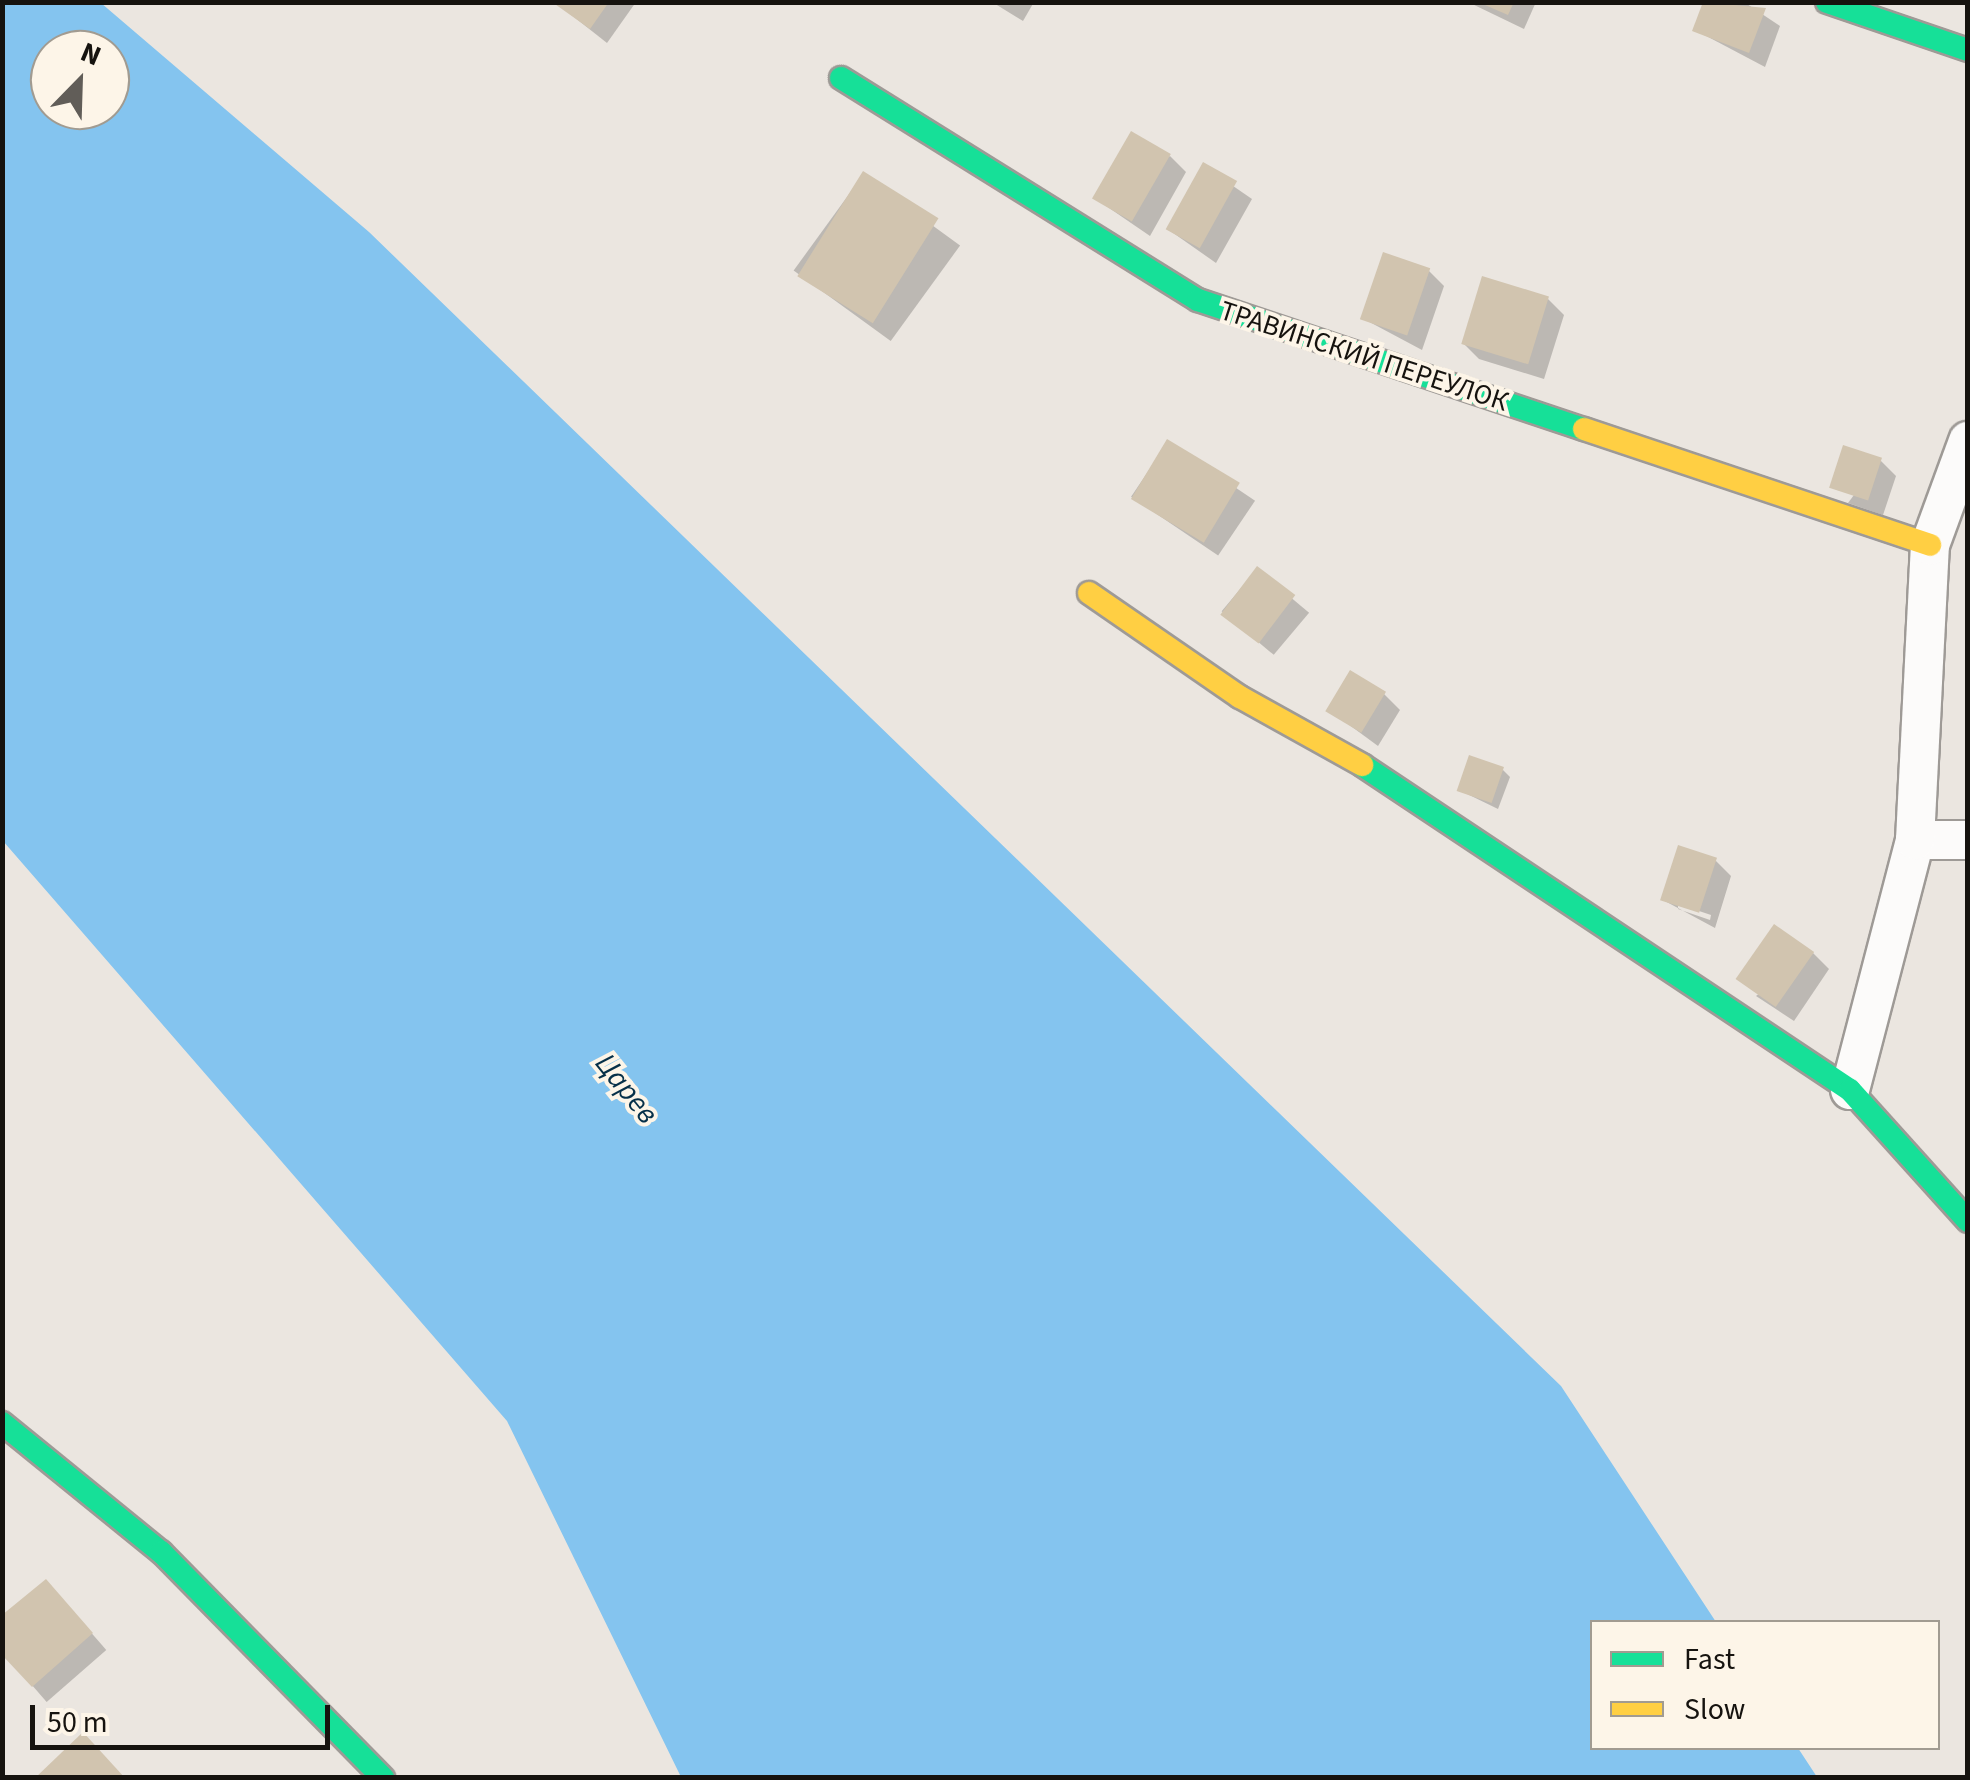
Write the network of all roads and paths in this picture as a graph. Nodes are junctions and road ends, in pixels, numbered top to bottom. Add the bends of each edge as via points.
1 (1827, 2) edge
2 (1968, 50) edge
3 (840, 78) dead end
4 (1968, 441) edge
5 (1930, 545) junction
6 (1089, 593) dead end
7 (1915, 840) junction
8 (1968, 840) edge
9 (1850, 1090) junction
10 (1968, 1221) edge
11 (2, 1423) edge
12 (383, 1778) edge

1 - 2 street
3 - 5 street, ТРАВИНСКИЙ ПЕРЕУЛОК via 1198,300
4 - 5 street
5 - 7 street
6 - 9 street via 1240,698 1428,802
7 - 8 street
7 - 9 street
9 - 10 street
11 - 12 street via 161,1552

